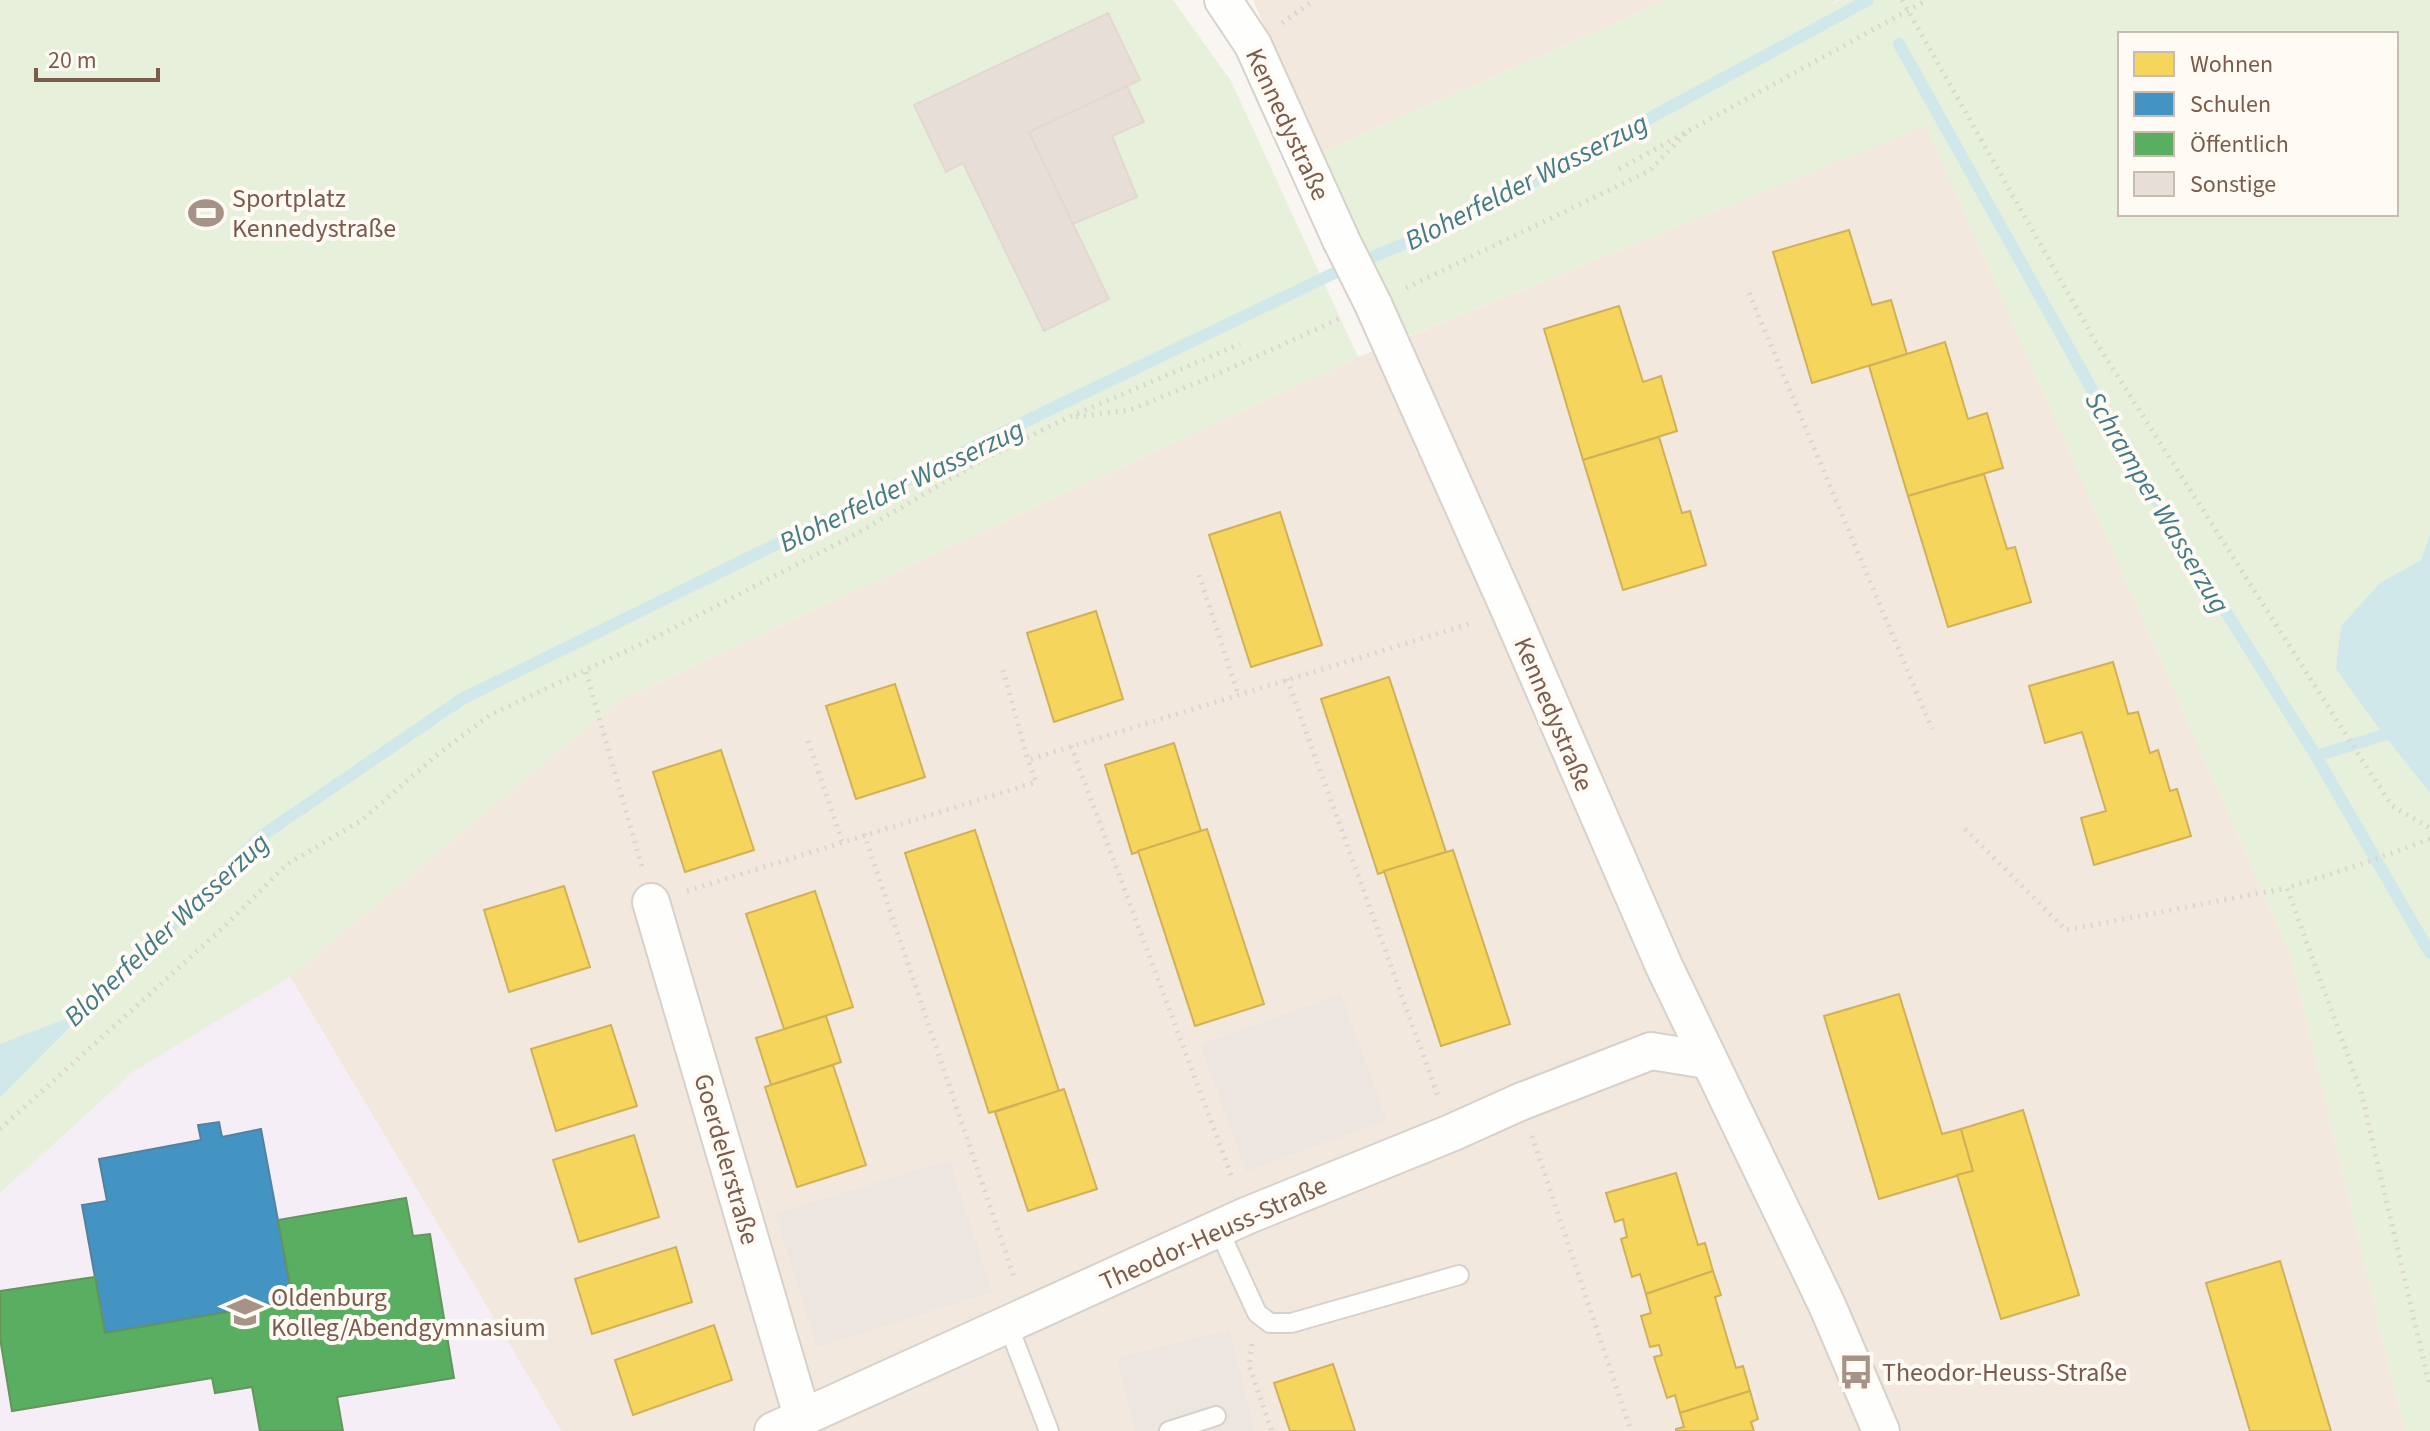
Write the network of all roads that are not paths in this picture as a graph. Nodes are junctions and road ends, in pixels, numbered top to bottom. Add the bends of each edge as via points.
1 (1223, 0) edge
2 (651, 902) road end
3 (1707, 1060) junction
4 (1232, 1222) junction
5 (1459, 1275) dead end
6 (1018, 1321) junction
7 (1216, 1416) dead end
8 (794, 1426) edge
9 (1049, 1431) edge
10 (1169, 1431) edge
11 (1881, 1431) edge

1 - 3 street, Kennedystraße, bridge via 1253,45 1373,304
2 - 8 street, Goerdelerstraße
3 - 4 street, Theodor-Heuss-Straße via 1651,1051
3 - 11 street, Kennedystraße via 1827,1305
4 - 5 lane via 1257,1313 1270,1323 1291,1323
4 - 6 street, Theodor-Heuss-Straße
6 - 8 street, Theodor-Heuss-Straße
6 - 9 lane
7 - 10 lane

